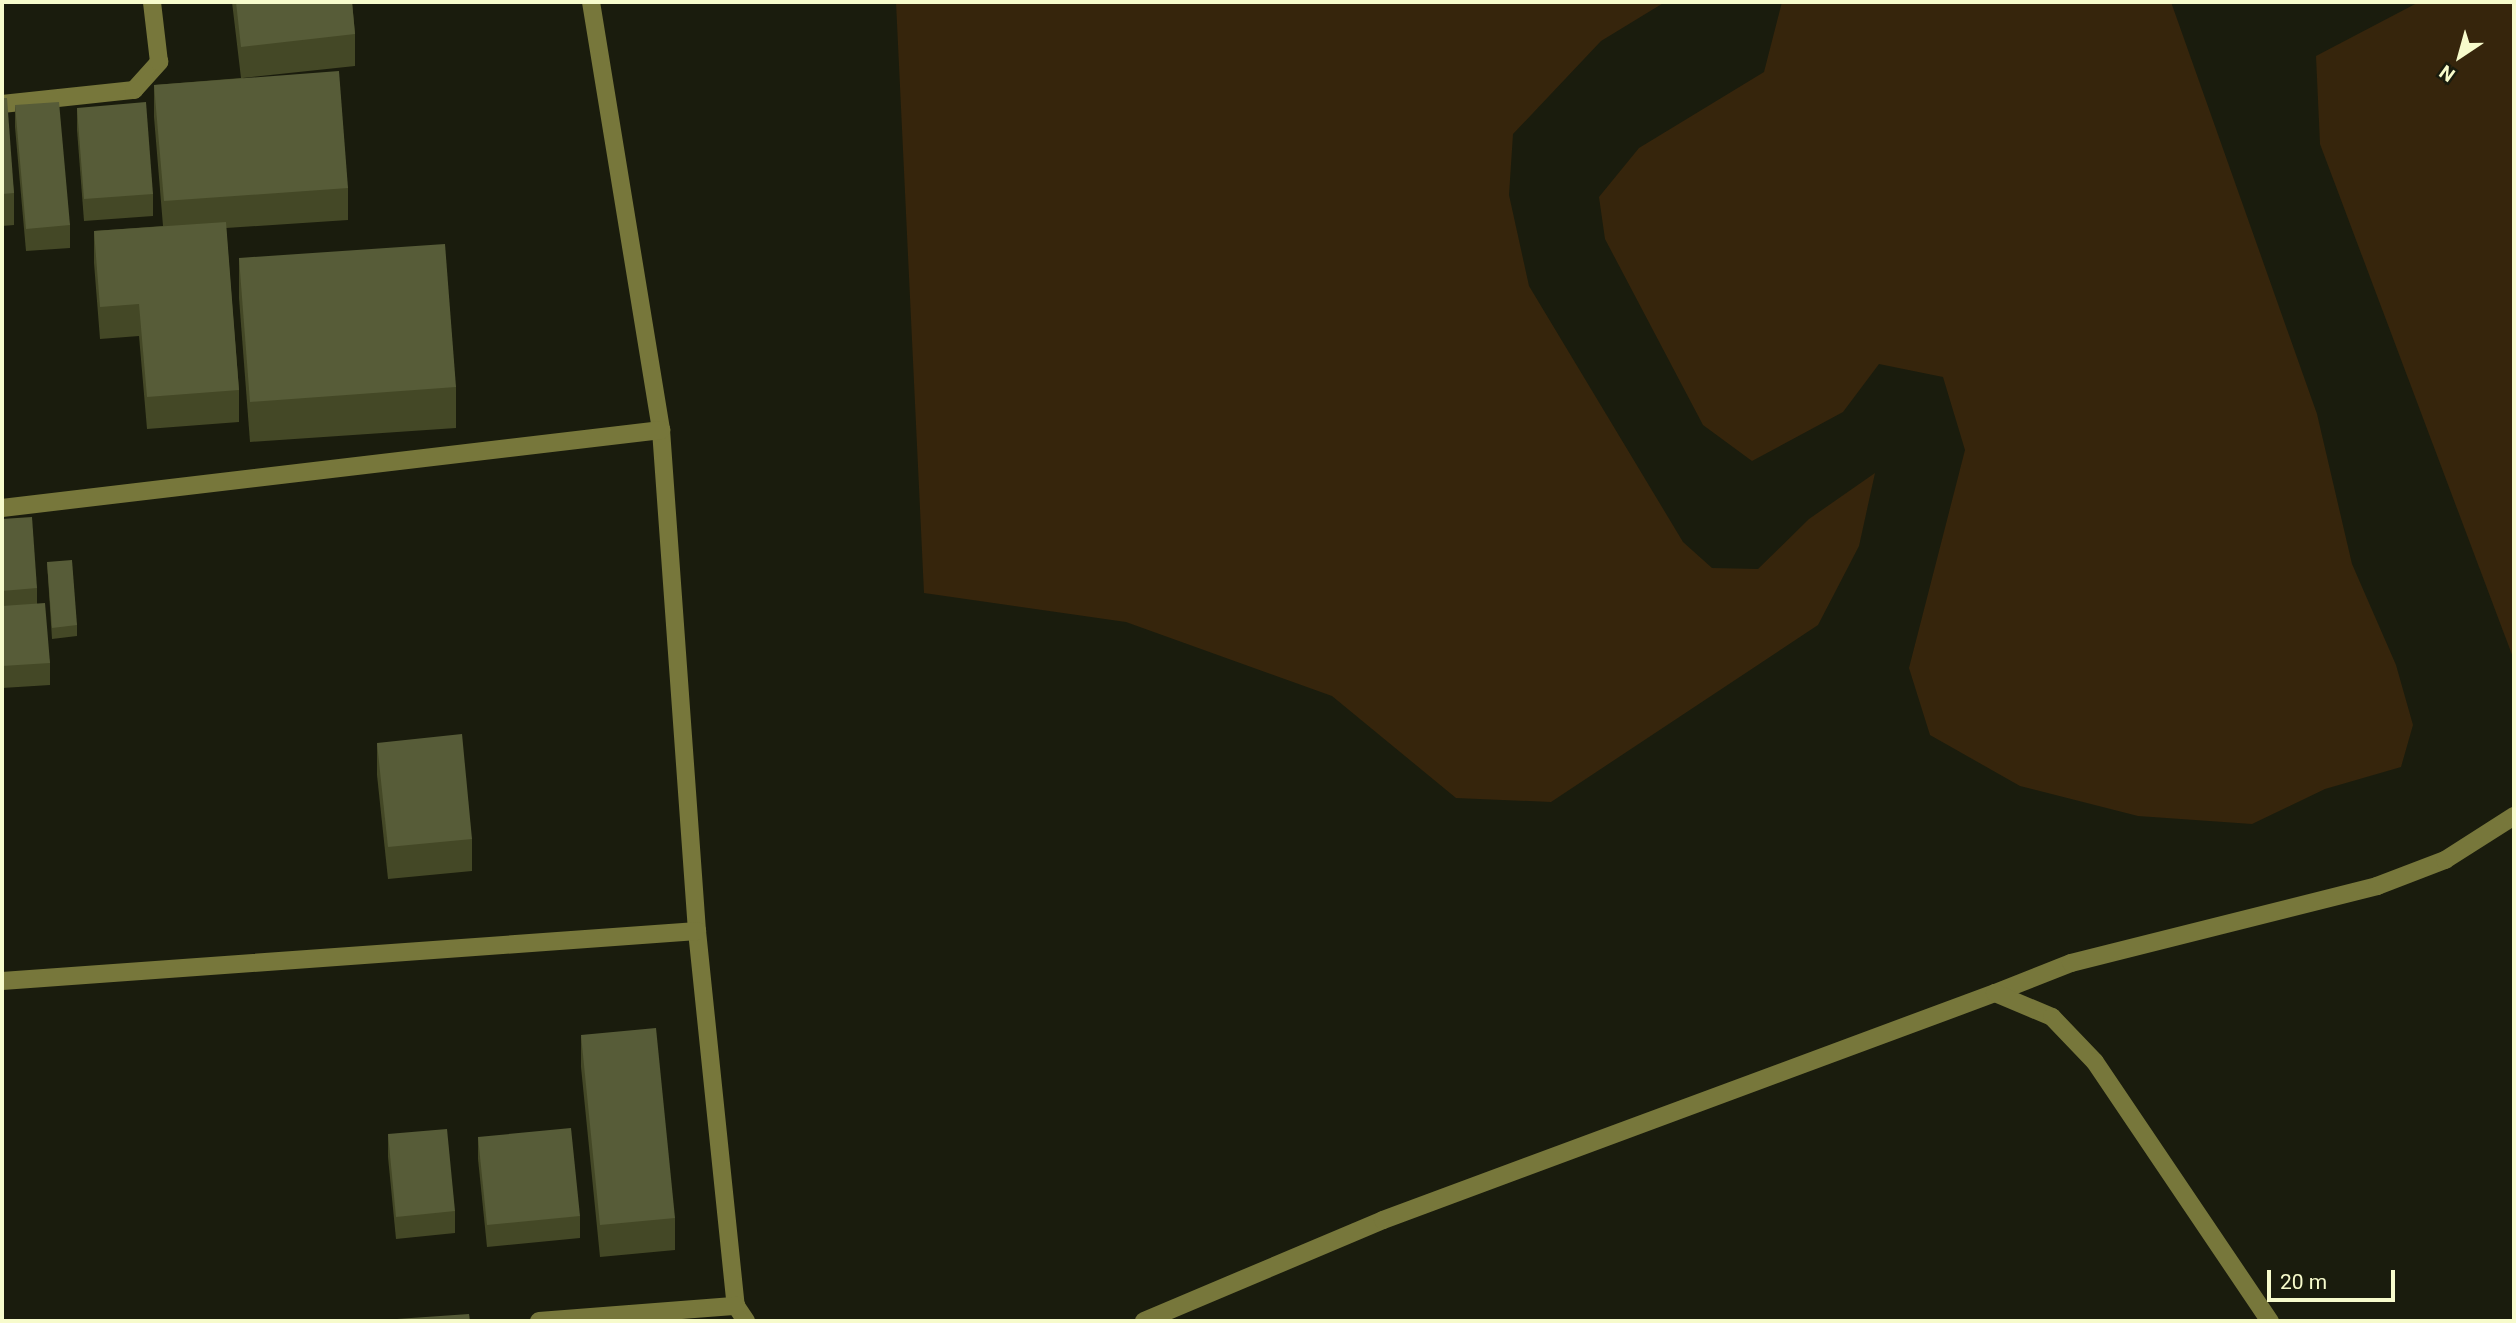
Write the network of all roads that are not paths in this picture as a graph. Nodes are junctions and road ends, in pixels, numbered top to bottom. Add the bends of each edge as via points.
1 (152, 2) edge
2 (591, 2) edge
3 (2, 104) edge
4 (661, 430) junction
5 (2, 508) edge
6 (2514, 817) edge
7 (697, 931) junction
8 (2, 981) edge
9 (1995, 993) junction
10 (741, 1314) edge
11 (539, 1321) edge
12 (1144, 1321) edge
13 (2270, 1321) edge

1 - 3 street via 159,62 134,90
2 - 4 street
4 - 5 street
4 - 7 street
6 - 9 street via 2445,860 2377,886 2071,963
7 - 8 street
7 - 10 street
9 - 12 street via 1383,1220
9 - 13 street via 2052,1017 2095,1062
10 - 11 street

